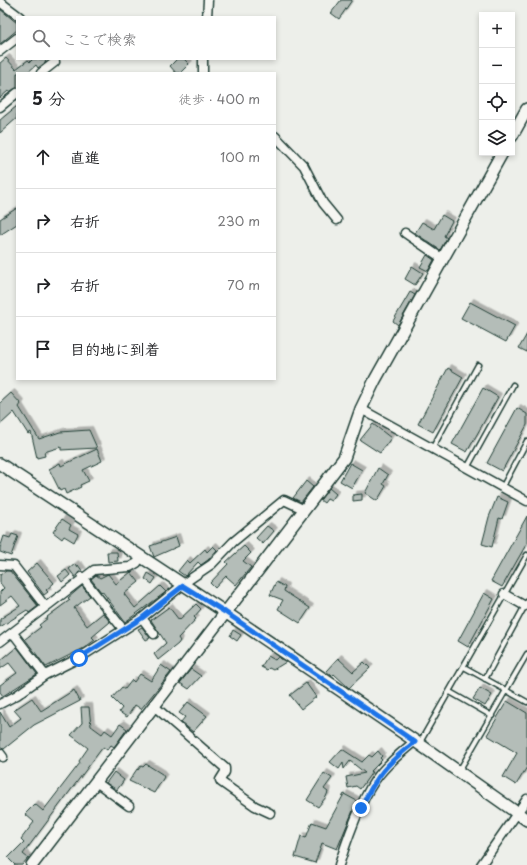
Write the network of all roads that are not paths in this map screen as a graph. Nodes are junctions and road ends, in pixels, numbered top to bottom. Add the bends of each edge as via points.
1 (208, 0) edge
2 (0, 2) edge
3 (19, 16) edge
4 (207, 16) edge
5 (16, 39) edge
6 (0, 51) edge
7 (54, 60) edge
8 (203, 60) edge
9 (42, 72) edge
10 (203, 72) edge
11 (16, 94) edge
12 (0, 107) edge
13 (527, 109) edge
14 (515, 131) edge
15 (276, 137) edge
16 (500, 156) edge
17 (336, 220) dead end
18 (405, 233) dead end
19 (444, 259) junction
20 (478, 365) dead end
21 (513, 384) dead end
22 (361, 410) junction
23 (527, 441) edge
24 (432, 449) junction
25 (0, 464) edge
26 (467, 468) junction
27 (502, 488) junction
28 (527, 501) edge
29 (305, 510) junction
30 (527, 555) edge
31 (141, 557) junction
32 (0, 565) edge
33 (82, 577) junction
34 (183, 586) junction
35 (504, 594) junction
36 (526, 605) edge
37 (45, 606) junction
38 (225, 612) junction
39 (142, 618) junction
40 (123, 629) junction
41 (13, 633) junction
42 (154, 634) dead end
43 (0, 642) edge
44 (527, 654) edge
45 (464, 667) junction
46 (45, 675) junction
47 (485, 679) junction
48 (507, 691) junction
49 (450, 692) junction
50 (527, 702) edge
51 (0, 704) edge
52 (154, 706) junction
53 (492, 716) junction
54 (417, 743) junction
55 (459, 772) junction
56 (96, 782) junction
57 (527, 799) edge
58 (129, 806) dead end
59 (270, 813) dead end
60 (522, 816) edge
61 (32, 865) edge
62 (339, 865) edge
63 (481, 865) edge

1 - 4 street
2 - 3 street
5 - 6 street
7 - 9 street
8 - 10 street
11 - 12 street
13 - 14 street
15 - 17 street via 304,166 323,203
16 - 19 street
18 - 19 street
19 - 22 street via 375,380
20 - 24 lane
21 - 26 lane
22 - 24 street
22 - 29 street via 344,458
23 - 27 lane
24 - 26 street
25 - 31 street
26 - 27 street
27 - 28 street
29 - 34 street via 284,500 233,542 212,564
29 - 38 street
30 - 35 lane
31 - 33 street via 130,567 94,570
31 - 34 street
32 - 37 street via 14,566
33 - 37 street
33 - 40 street
34 - 38 street
34 - 39 street
35 - 36 street
35 - 45 lane
36 - 47 lane
37 - 41 street
38 - 52 street
38 - 54 street
39 - 40 street
39 - 42 street
40 - 46 street via 79,658
41 - 43 street
41 - 46 street
44 - 48 lane
45 - 47 lane
45 - 49 lane
46 - 51 street
47 - 48 lane
48 - 50 lane
48 - 53 lane
49 - 53 lane
49 - 54 lane
52 - 56 street
52 - 59 street via 225,768 220,780 222,782 255,806
53 - 55 lane
54 - 55 street
54 - 62 street via 396,756 378,775 361,808
55 - 60 street
56 - 58 street
56 - 61 street
57 - 60 street
60 - 63 street

